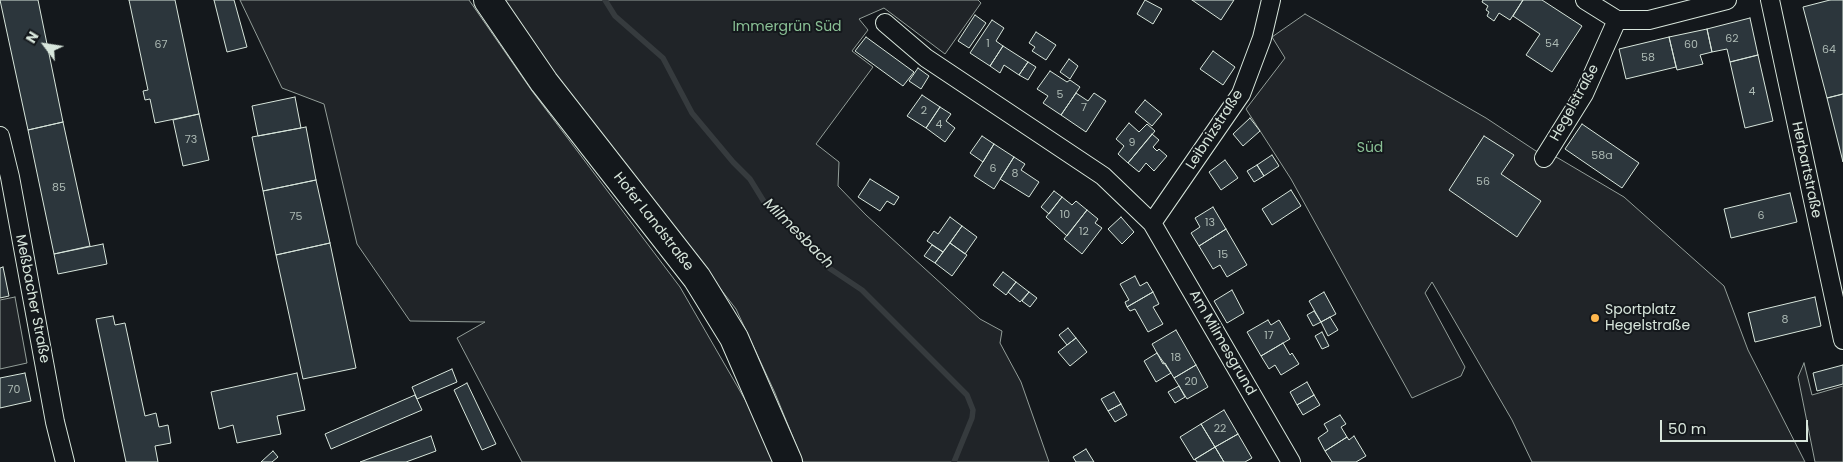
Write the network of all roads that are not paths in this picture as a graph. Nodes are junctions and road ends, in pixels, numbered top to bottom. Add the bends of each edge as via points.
1 (488, 0) edge
2 (1271, 0) edge
3 (1585, 0) edge
4 (1727, 0) edge
5 (1770, 0) edge
6 (1617, 20) junction
7 (885, 23) dead end
8 (0, 136) edge
9 (1544, 158) dead end
10 (1152, 223) junction
11 (1843, 340) edge
12 (65, 462) edge
13 (788, 462) edge
14 (1291, 462) edge

1 - 13 main road, Hofer Landstraße via 544,82 697,278 734,338
2 - 10 street, Leibnizstraße via 1262,38 1241,94
3 - 6 street
4 - 6 street via 1649,20
5 - 11 street, Herbartstraße
6 - 9 street, Hegelstraße via 1584,94
7 - 10 street, Am Milmesgrund via 926,58 1103,176
8 - 12 street, Meßbacher Straße
10 - 14 street, Am Milmesgrund

